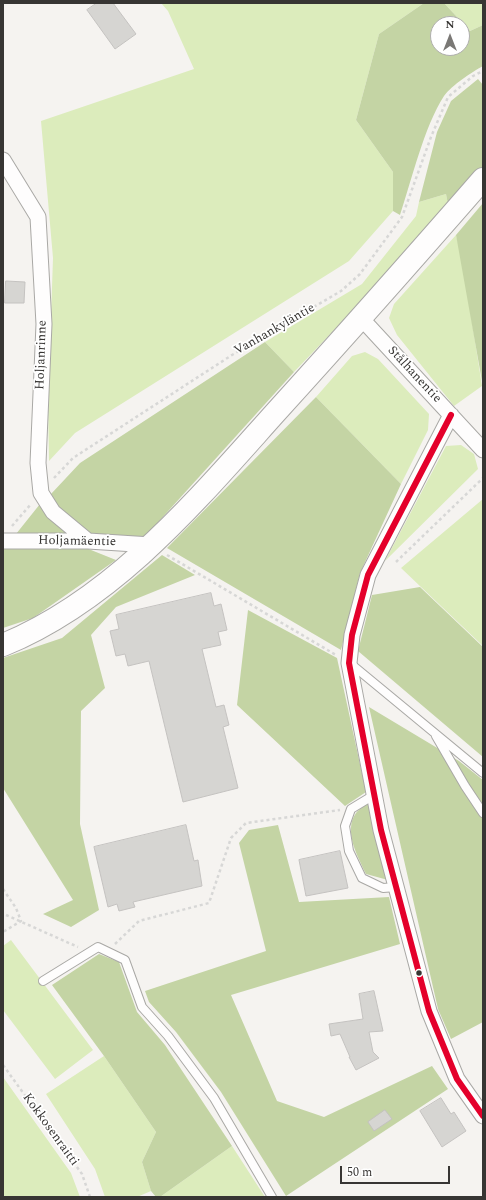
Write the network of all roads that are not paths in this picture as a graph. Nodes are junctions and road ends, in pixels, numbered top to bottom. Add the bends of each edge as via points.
1 (3, 160) edge
2 (483, 179) edge
3 (361, 318) junction
4 (451, 415) junction
5 (483, 450) edge
6 (5, 536) edge
7 (88, 541) junction
8 (151, 545) junction
9 (3, 645) edge
10 (349, 663) junction
11 (432, 730) junction
12 (483, 773) edge
13 (374, 795) junction
14 (483, 813) edge
15 (396, 887) junction
16 (43, 981) dead end
17 (483, 1116) edge
18 (272, 1197) edge

1 - 7 street, Holjanrinne via 38,217 44,324 38,463 41,493 53,512
2 - 3 street
3 - 4 street, Stålhanentie
3 - 8 street
4 - 5 street, Stålhanentie
4 - 10 street via 368,575 352,635
6 - 7 street, Holjamäentie
7 - 8 street, Holjamäentie
8 - 9 street via 84,601 33,632
10 - 11 lane
10 - 13 street
11 - 12 lane
11 - 14 lane
13 - 15 street
13 - 15 lane via 351,809 345,826 349,852 362,878 382,888
15 - 17 street via 429,1011 457,1079
16 - 18 lane via 98,947 125,960 142,1007 168,1036 214,1098

